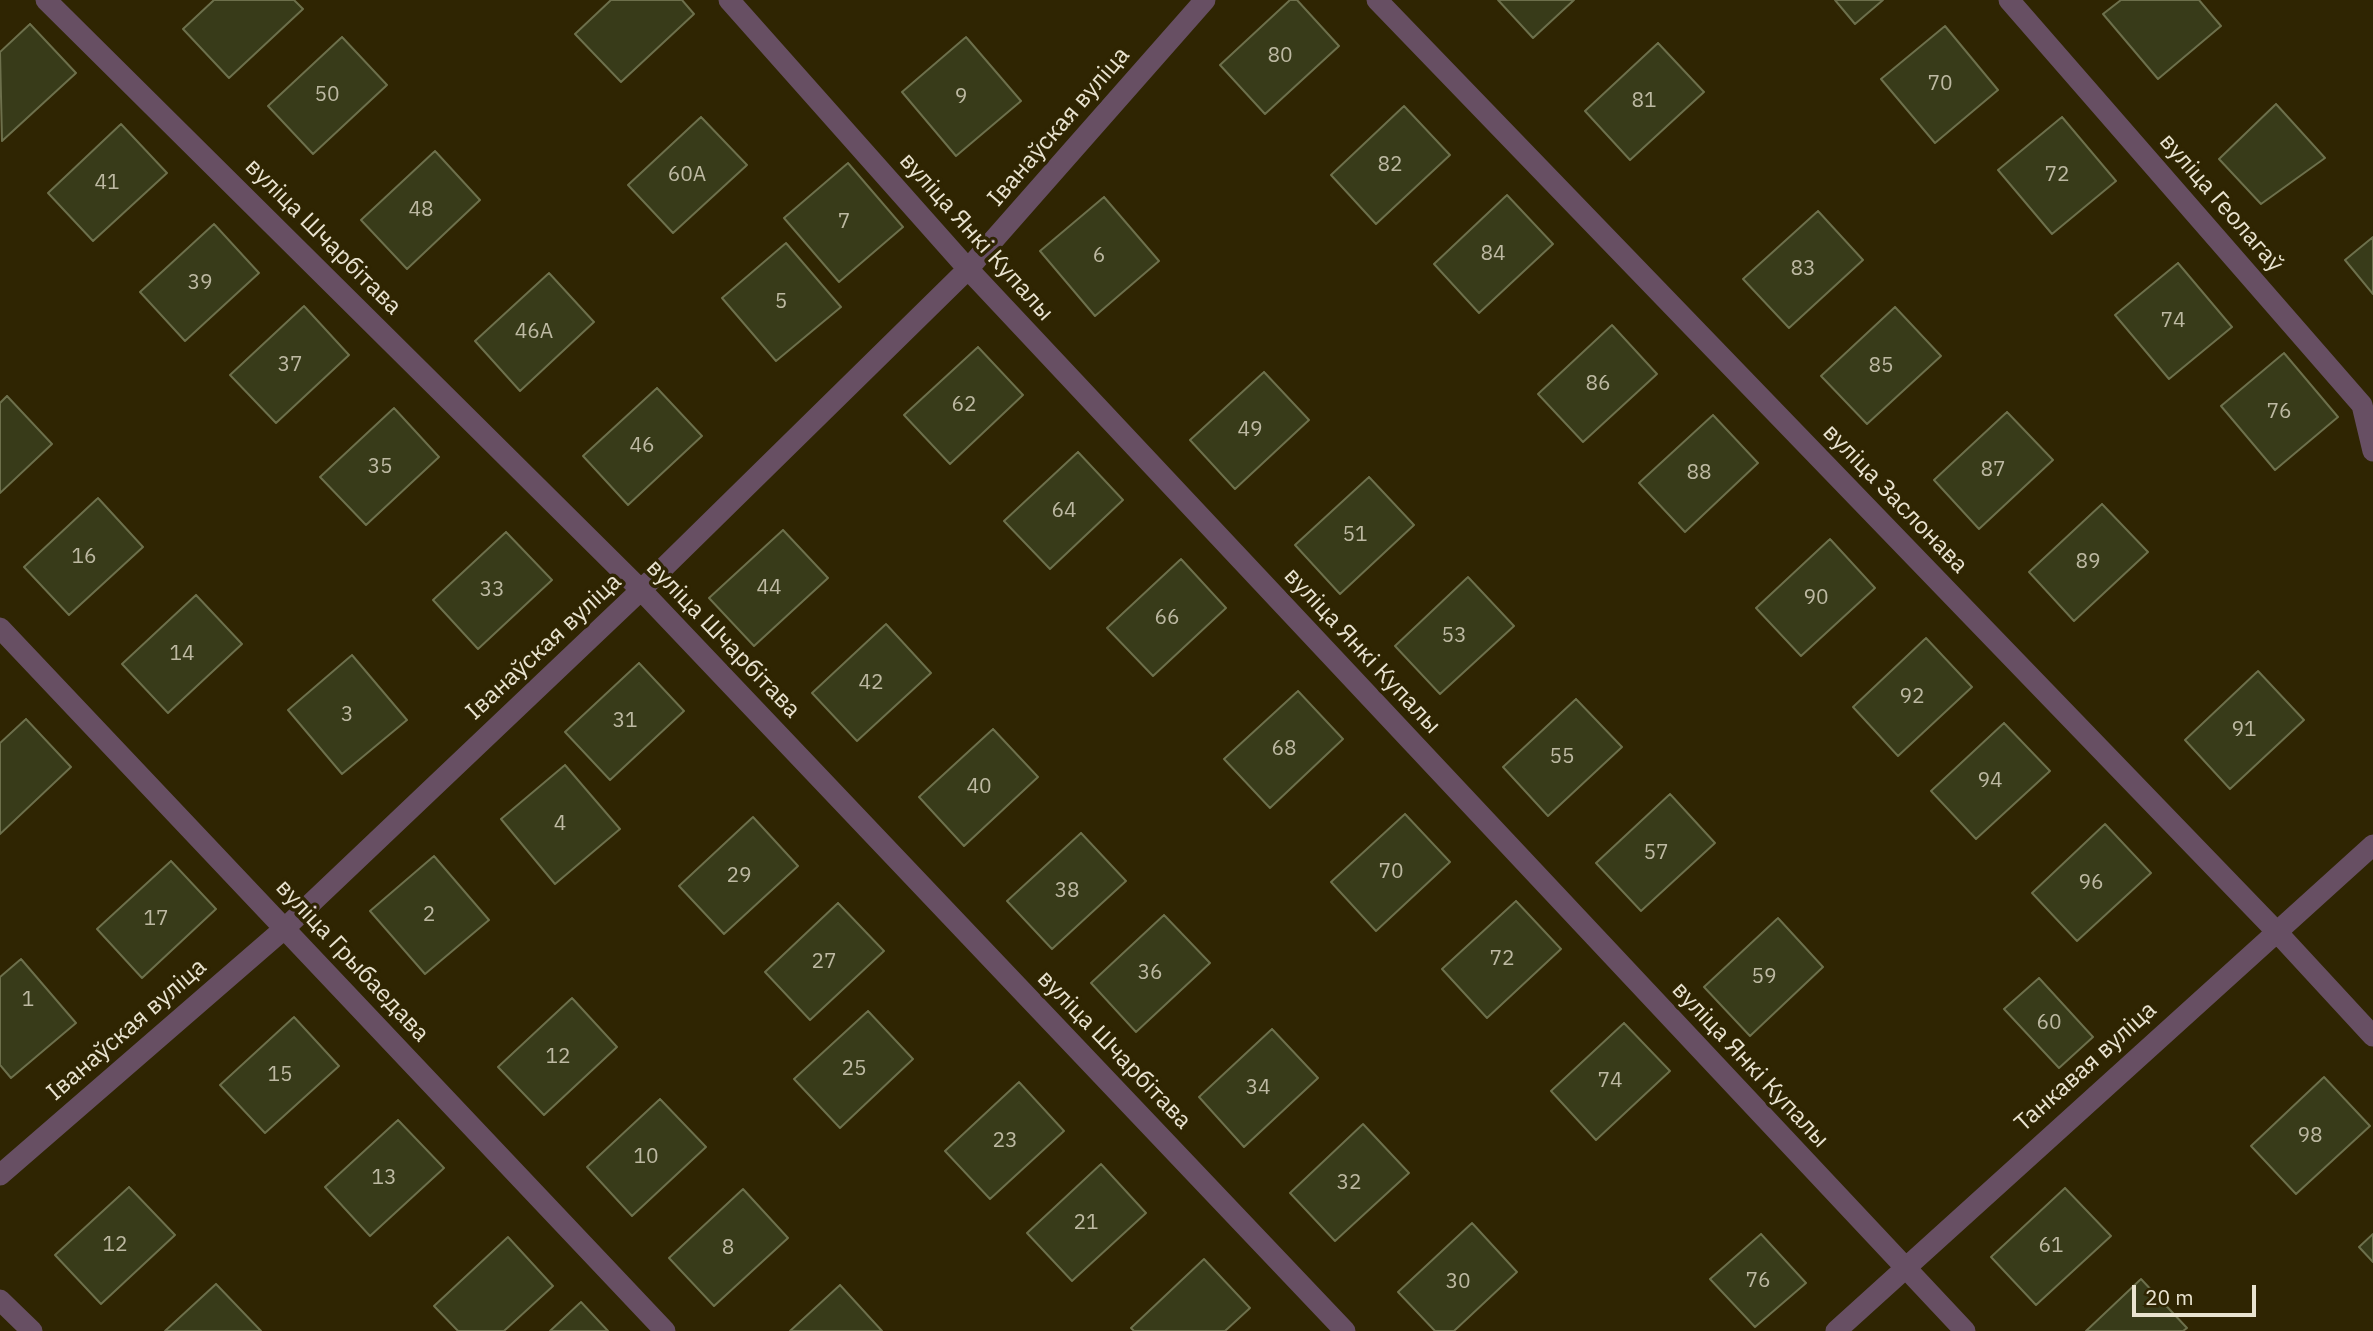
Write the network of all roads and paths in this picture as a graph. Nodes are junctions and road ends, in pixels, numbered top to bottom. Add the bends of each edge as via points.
1 (46, 0) edge
2 (729, 0) edge
3 (1205, 0) edge
4 (1377, 0) edge
5 (2009, 0) edge
6 (968, 270) junction
7 (2373, 451) edge
8 (641, 590) junction
9 (0, 628) edge
10 (2373, 845) edge
11 (285, 928) junction
12 (2276, 931) junction
13 (2373, 1036) edge
14 (0, 1175) edge
15 (1903, 1268) junction
16 (0, 1300) edge
17 (32, 1331) edge
18 (665, 1331) edge
19 (1345, 1331) edge
20 (1836, 1331) edge
21 (1965, 1331) edge

1 - 8 street, вуліца Шчарбітава
2 - 6 street, вуліца Янкі Купалы
3 - 6 street, Іванаўская вуліца
4 - 12 street, вуліца Заслонава
5 - 7 street, вуліца Геолагаў via 2362,405
6 - 8 street, Іванаўская вуліца
6 - 15 street, вуліца Янкі Купалы
8 - 11 street, Іванаўская вуліца
8 - 19 street, вуліца Шчарбітава
9 - 11 street, вуліца Грыбаедава
10 - 12 street, Танкавая вуліца
11 - 14 street, Іванаўская вуліца
11 - 18 street, вуліца Грыбаедава
12 - 13 street, вуліца Заслонава
12 - 15 street, Танкавая вуліца
15 - 20 street, Танкавая вуліца
15 - 21 street, вуліца Янкі Купалы
16 - 17 street

